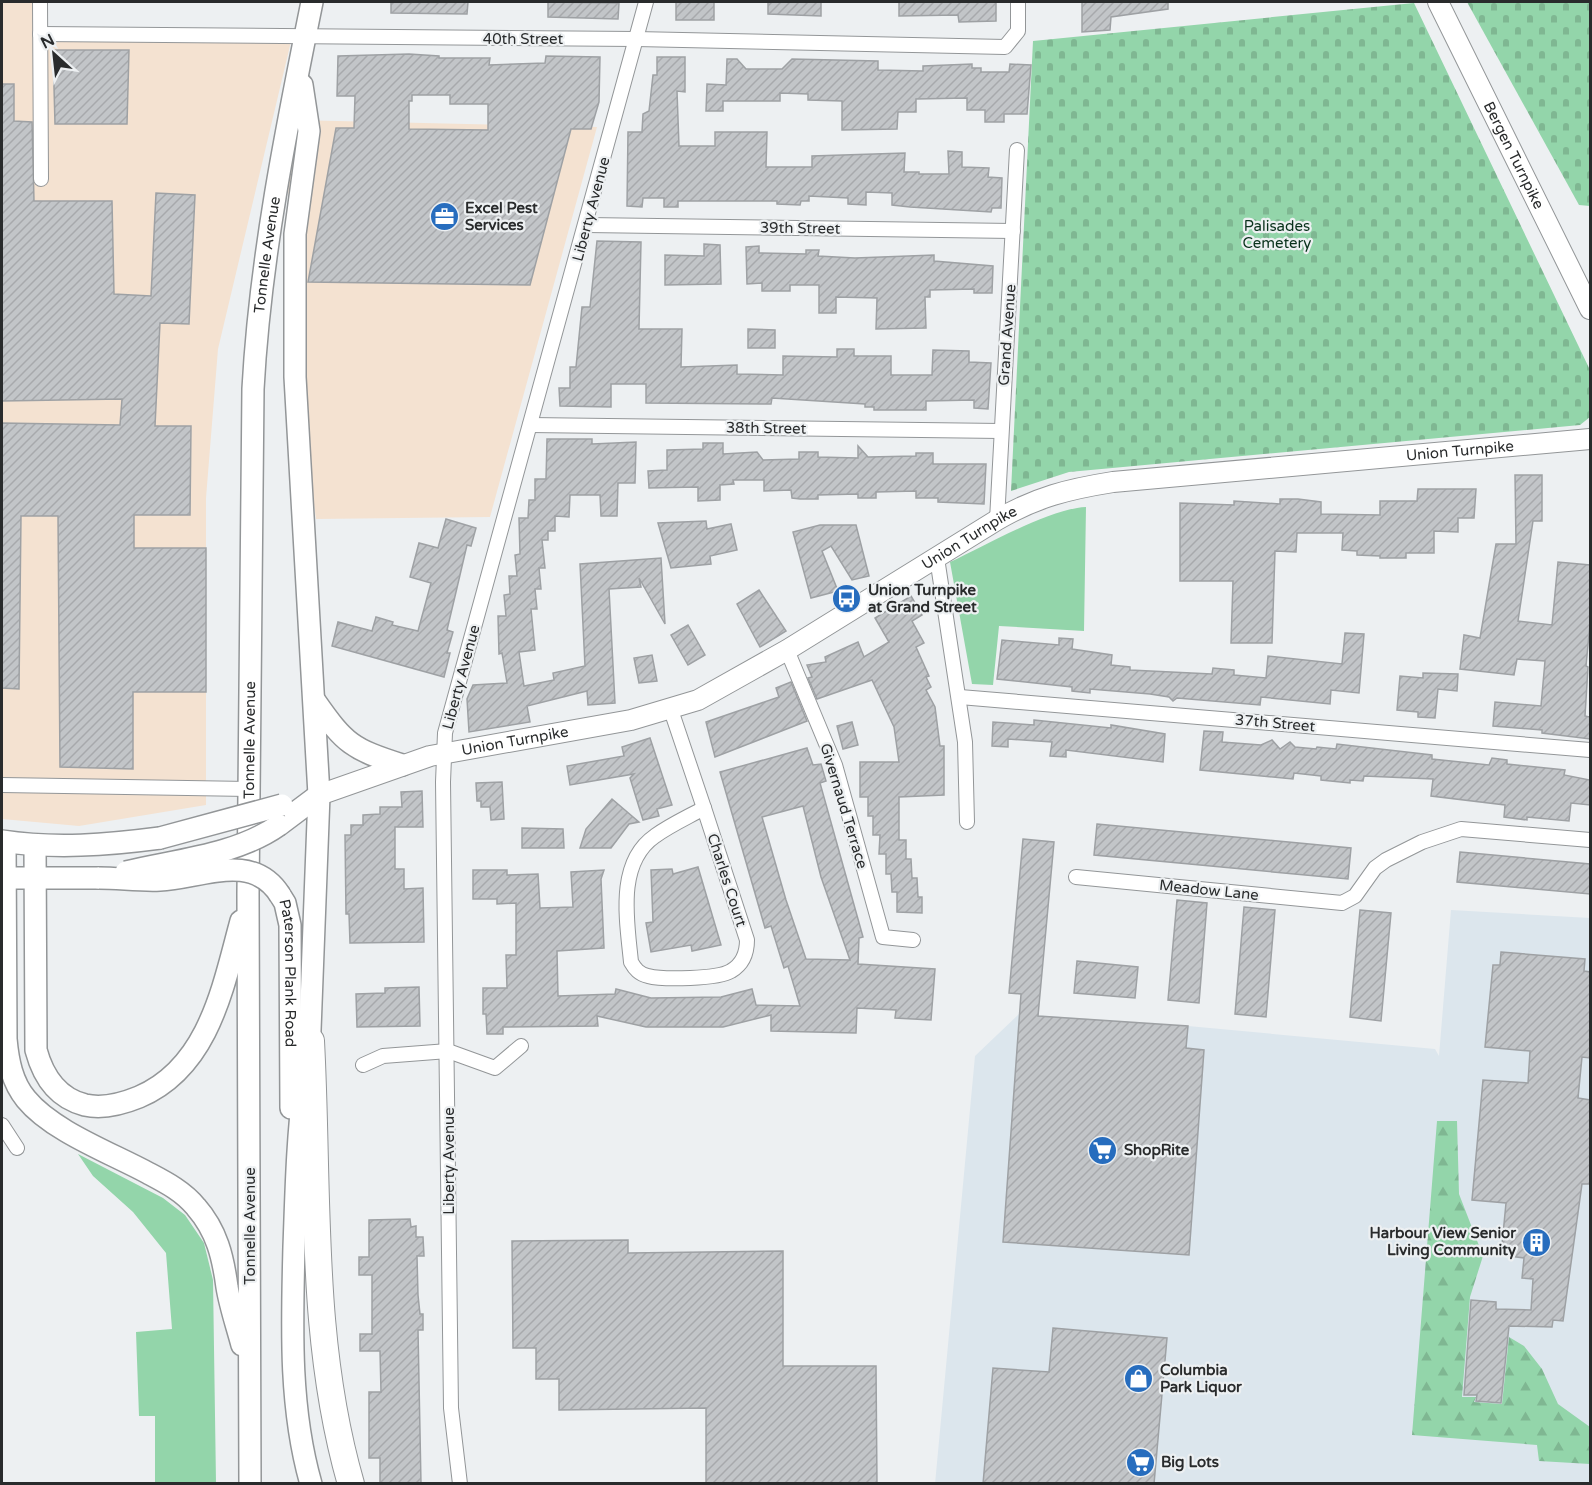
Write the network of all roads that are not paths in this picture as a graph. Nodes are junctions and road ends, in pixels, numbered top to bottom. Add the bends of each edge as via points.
1 (40, 2) edge
2 (312, 2) edge
3 (646, 2) edge
4 (1018, 2) edge
5 (1438, 2) edge
6 (40, 33) junction
7 (304, 38) junction
8 (636, 39) junction
9 (299, 69) junction
10 (1017, 150) dead end
11 (41, 179) dead end
12 (587, 225) junction
13 (1013, 231) junction
14 (1590, 309) edge
15 (531, 425) junction
16 (1001, 430) junction
17 (1590, 439) edge
18 (997, 520) junction
19 (937, 558) junction
20 (787, 650) junction
21 (960, 697) junction
22 (315, 701) junction
23 (671, 710) junction
24 (1590, 750) edge
25 (444, 753) junction
26 (402, 765) junction
27 (2, 785) edge
28 (249, 789) junction
29 (320, 795) junction
30 (704, 808) junction
31 (280, 815) junction
32 (967, 822) dead end
33 (1590, 840) edge
34 (3, 842) edge
35 (35, 846) junction
36 (1076, 877) dead end
37 (2, 878) edge
38 (99, 878) junction
39 (34, 879) junction
40 (248, 894) junction
41 (913, 940) dead end
42 (311, 1041) junction
43 (521, 1046) dead end
44 (448, 1051) junction
45 (363, 1065) dead end
46 (2, 1125) edge
47 (17, 1148) dead end
48 (296, 1172) junction
49 (250, 1374) junction
50 (250, 1484) edge
51 (311, 1484) edge
52 (351, 1484) edge
53 (460, 1484) edge

1 - 6 street
2 - 7 main road, Tonnelle Avenue
3 - 8 street, Liberty Avenue
4 - 8 street, 40th Street via 1018,31 1005,46
5 - 14 main road, Bergen Turnpike
6 - 7 street, 40th Street
6 - 11 street
7 - 8 street, 40th Street
7 - 9 main road, Tonnelle Avenue
8 - 12 street, Liberty Avenue
9 - 22 main road via 309,131 295,234 295,377
9 - 28 main road, Tonnelle Avenue via 267,252 254,363
10 - 13 street, Grand Avenue
12 - 13 street, 39th Street
12 - 15 street, Liberty Avenue
13 - 16 street, Grand Avenue
15 - 16 street, 38th Street
15 - 25 street, Liberty Avenue via 445,733
16 - 18 street, Grand Avenue
17 - 18 main road, Union Turnpike via 1113,482 1063,490 1018,507
18 - 19 main road, Union Turnpike
19 - 20 main road, Union Turnpike
19 - 21 street
20 - 23 main road, Union Turnpike via 715,692
20 - 41 street, Givernaud Terrace via 834,765 883,937
21 - 24 street, 37th Street
21 - 32 street
22 - 26 main road via 350,745
22 - 29 main road
23 - 25 main road, Union Turnpike
23 - 30 street, Charles Court
25 - 26 main road, Union Turnpike
25 - 44 street, Liberty Avenue
26 - 29 main road, Union Turnpike
27 - 28 street
28 - 40 main road, Tonnelle Avenue
29 - 31 main road, Paterson Plank Road
29 - 42 main road, Paterson Plank Road
30 - 30 street, Charles Court via 640,849 630,875 626,894 631,962 636,970 649,976 686,978 729,973 745,958 747,940
31 - 35 main road, Paterson Plank Road, bridge via 160,838 87,846
31 - 38 main road, Paterson Plank Road, bridge via 263,836
33 - 36 street, Meadow Lane via 1461,829 1386,860 1375,868 1355,896 1342,903
34 - 35 main road, Paterson Plank Road
34 - 37 main road
35 - 39 main road
37 - 39 main road, Paterson Plank Road
37 - 49 main road via 6,1039 17,1085 45,1117 174,1187 196,1207 212,1230 224,1259 227,1287
38 - 39 main road, Paterson Plank Road
38 - 48 main road, Paterson Plank Road, bridge via 161,880 241,870 270,880 285,903 290,925 291,1106
39 - 40 main road via 34,1035 39,1063 61,1094 95,1107 122,1103 150,1092 174,1076 192,1055 220,993
40 - 49 main road, Tonnelle Avenue
42 - 48 main road, Paterson Plank Road
42 - 52 highway via 322,1334 334,1415
43 - 44 street via 495,1068
44 - 45 street via 383,1056
44 - 53 street, Liberty Avenue via 451,1408
46 - 47 street
48 - 51 main road, Paterson Plank Road via 293,1354 298,1416
49 - 50 main road, Tonnelle Avenue

